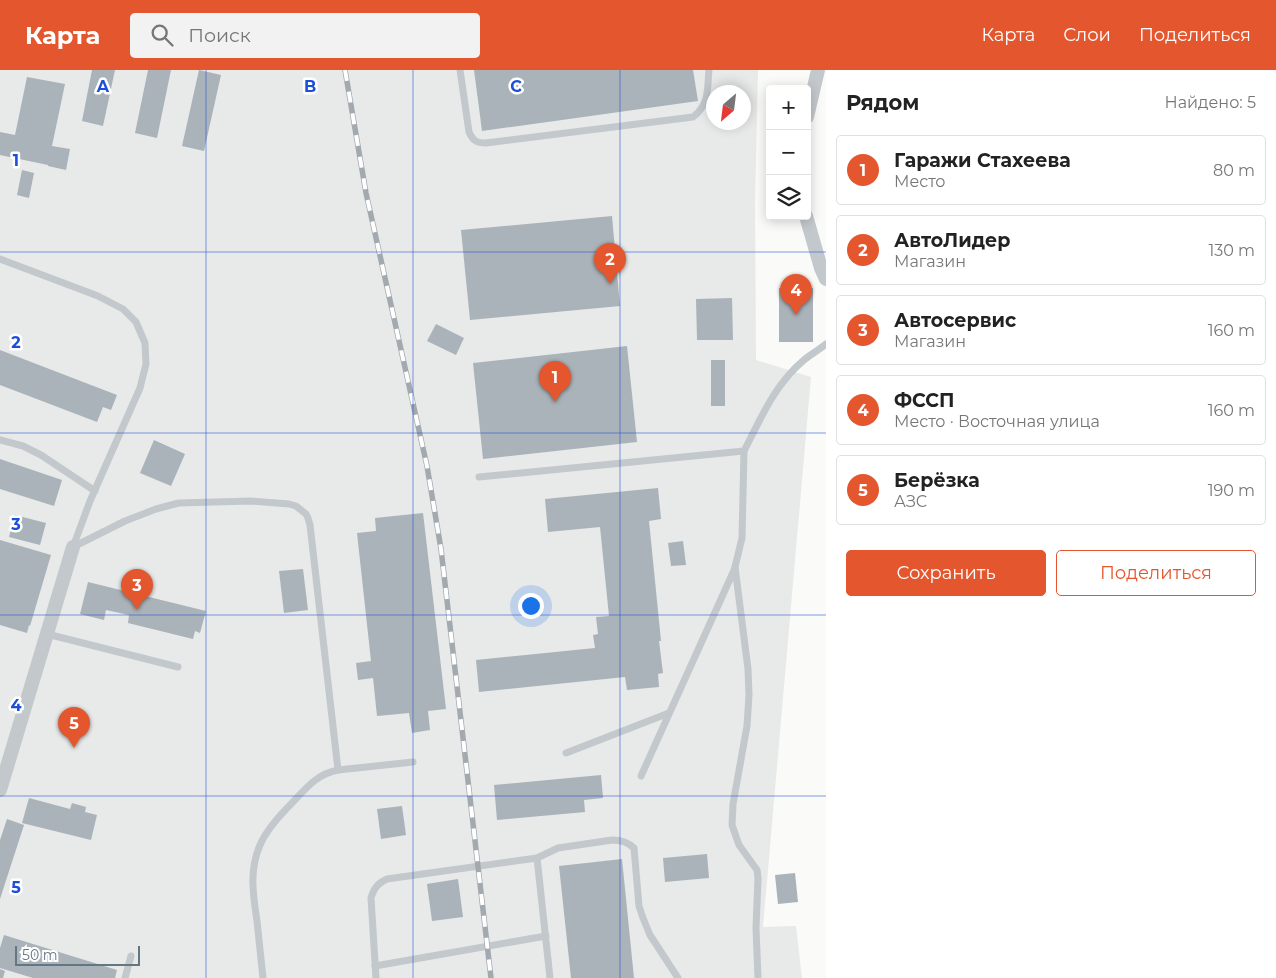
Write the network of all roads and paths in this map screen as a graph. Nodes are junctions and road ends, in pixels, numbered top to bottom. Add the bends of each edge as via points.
1 (460, 70) edge
2 (709, 70) edge
3 (818, 70) edge
4 (811, 100) edge
5 (807, 220) edge
6 (0, 259) edge
7 (826, 279) edge
8 (826, 344) edge
9 (0, 440) edge
10 (744, 451) junction
11 (479, 477) dead end
12 (94, 492) junction
13 (73, 547) junction
14 (735, 567) junction
15 (47, 634) junction
16 (178, 667) dead end
17 (669, 713) junction
18 (566, 753) dead end
19 (413, 762) dead end
20 (338, 770) junction
21 (641, 776) dead end
22 (0, 790) edge
23 (536, 858) junction
24 (546, 936) junction
25 (131, 956) dead end
26 (375, 966) junction
27 (125, 978) edge
28 (264, 978) edge
29 (376, 978) edge
30 (550, 978) edge
31 (678, 978) edge
32 (758, 978) edge

1 - 2 lane via 469,132 478,143 486,143 693,117 706,102
3 - 4 street
5 - 7 street
6 - 12 lane via 98,296 123,309 136,322 145,342 146,364 140,388
8 - 10 lane via 787,376 768,404
9 - 12 lane via 41,455
10 - 11 lane
10 - 14 lane via 742,538
12 - 13 lane
13 - 15 street
13 - 20 lane via 126,521 179,503 251,501 290,504 301,510 310,525
14 - 17 lane
14 - 32 lane via 749,695 732,825 740,845 757,870
15 - 16 lane
15 - 22 street
17 - 18 lane
17 - 21 lane
19 - 20 lane
20 - 28 lane via 314,780 295,799 265,835 256,854 253,887
23 - 24 lane
23 - 26 lane via 379,883 371,898
23 - 31 lane via 558,848 612,840 630,844 634,848 643,918 650,935
24 - 26 lane
24 - 30 lane
25 - 27 lane
26 - 29 lane

